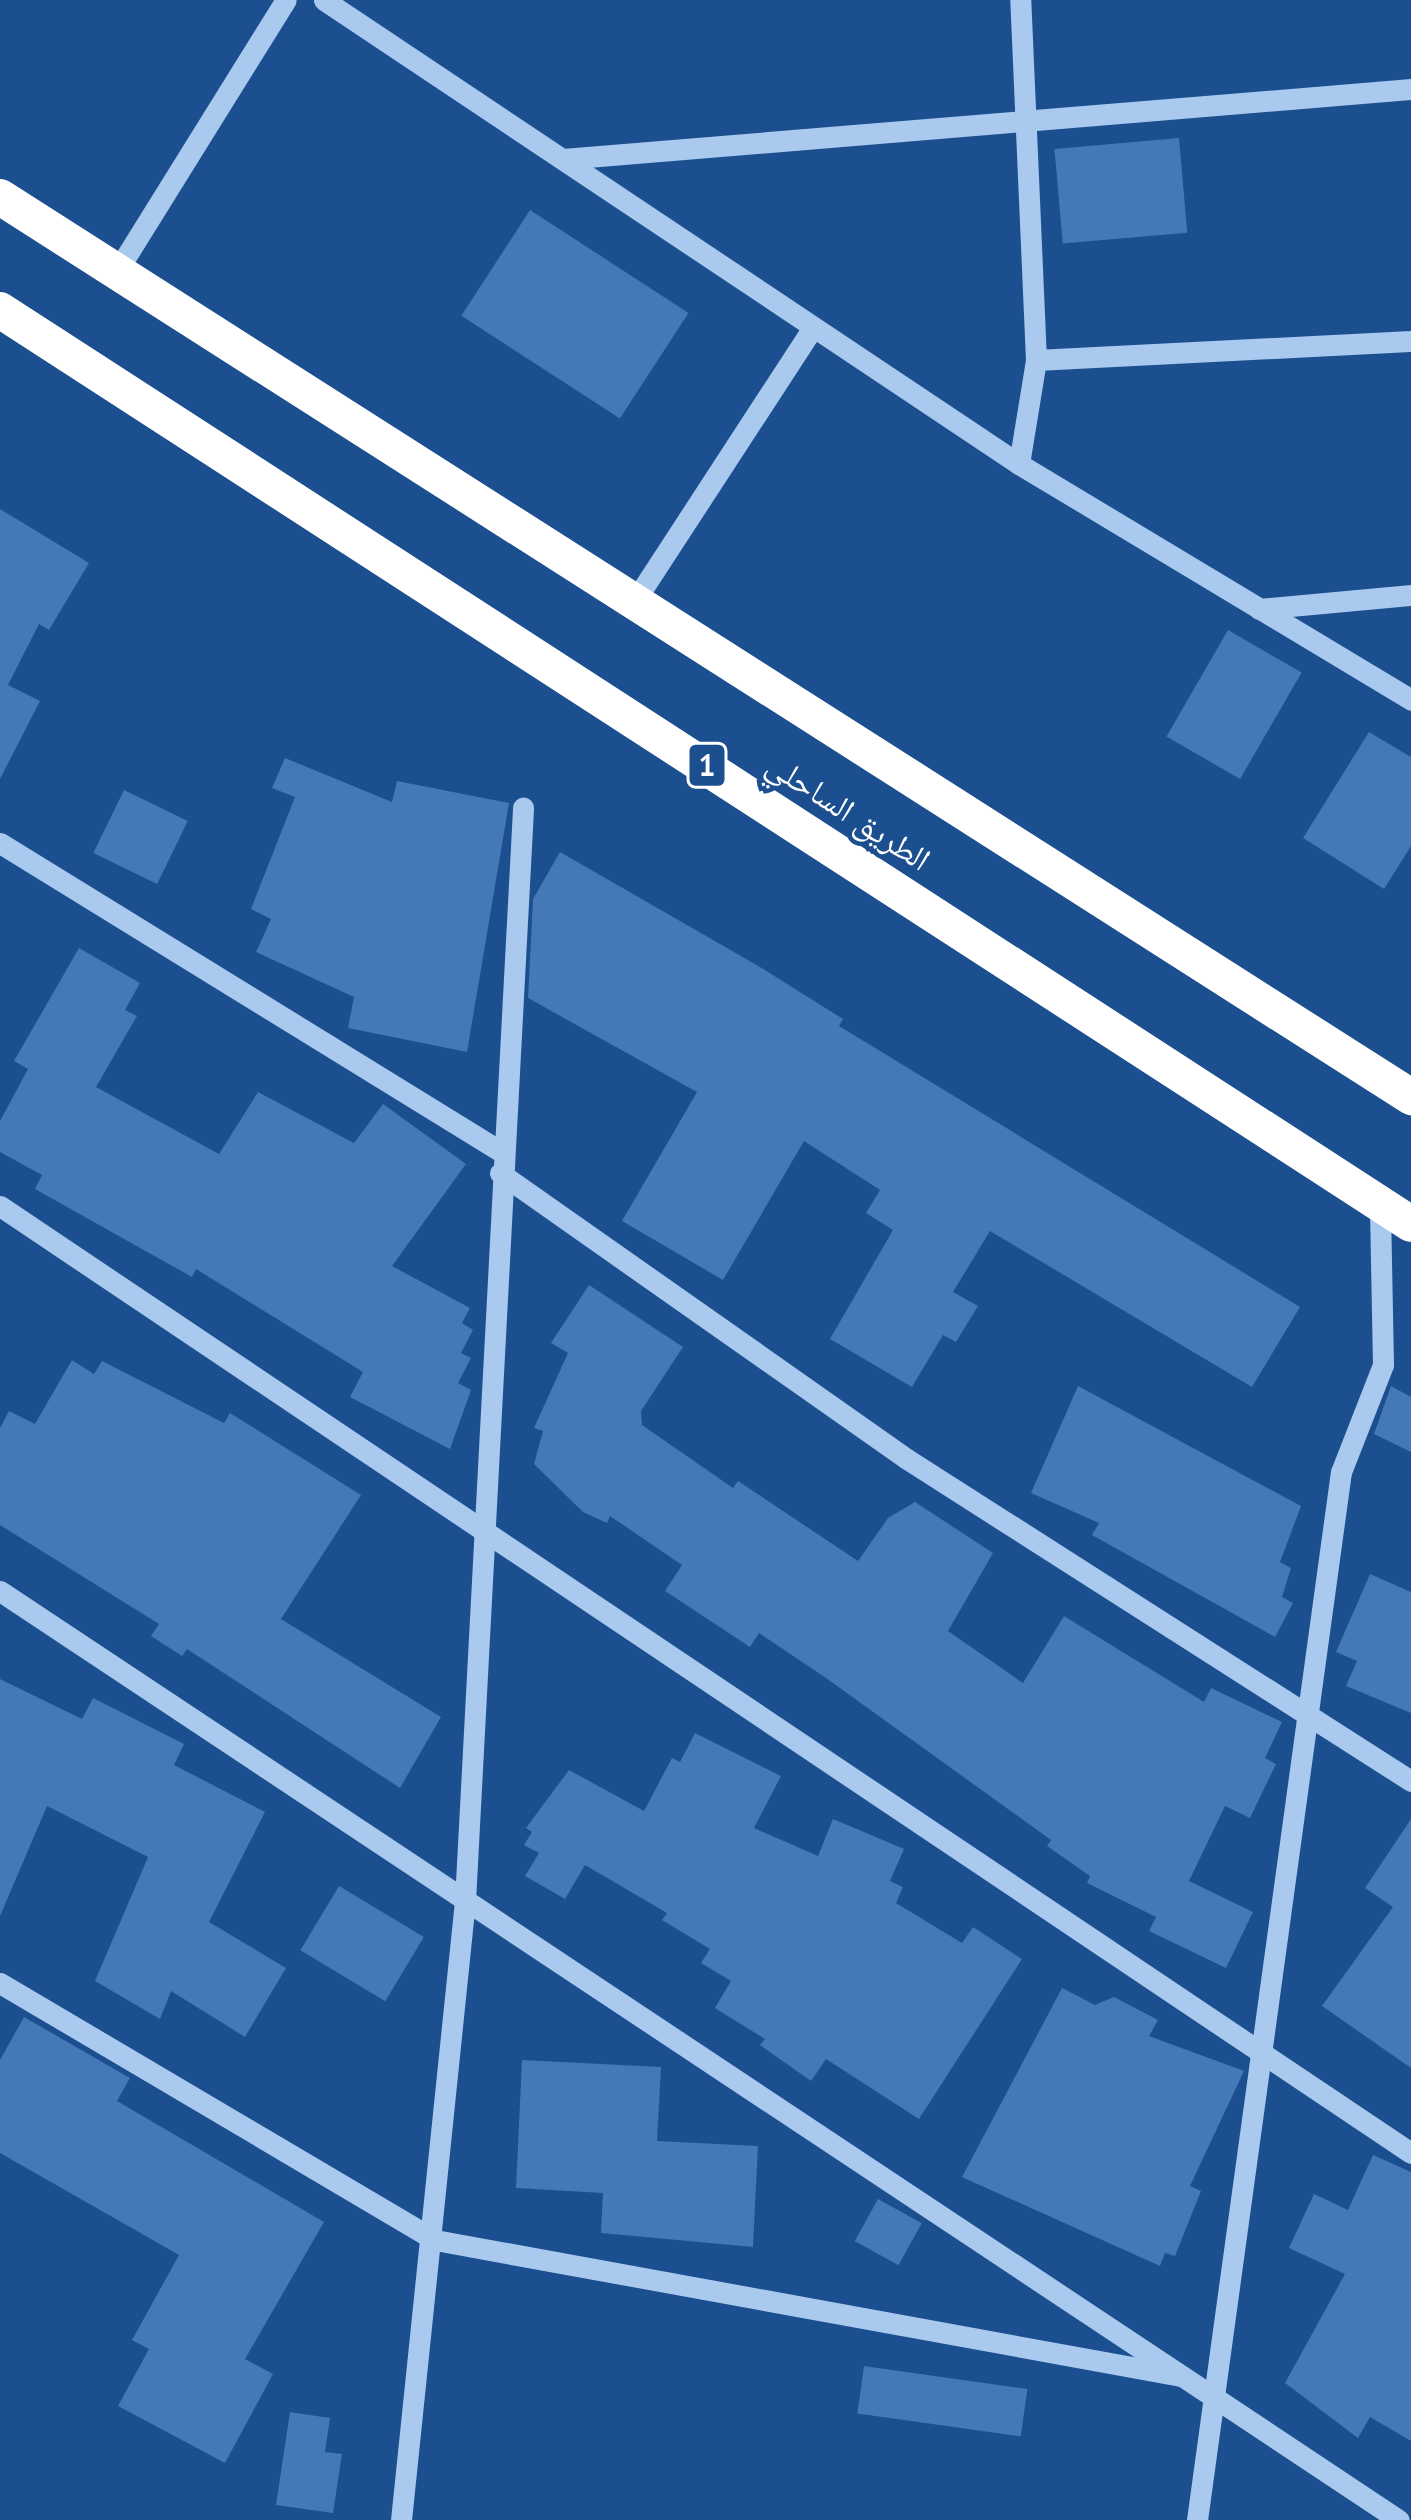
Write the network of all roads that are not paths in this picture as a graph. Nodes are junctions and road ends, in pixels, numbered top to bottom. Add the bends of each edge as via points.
1 (286, 0) edge
2 (323, 0) edge
3 (1020, 0) edge
4 (1411, 89) edge
5 (1029, 121) junction
6 (562, 160) junction
7 (0, 196) edge
8 (116, 271) junction
9 (0, 310) edge
10 (813, 327) junction
11 (1411, 341) edge
12 (1036, 360) junction
13 (1019, 464) junction
14 (1411, 595) edge
15 (634, 602) junction
16 (1258, 609) junction
17 (1411, 700) edge
18 (523, 808) dead end
19 (0, 843) edge
20 (1411, 1097) edge
21 (500, 1162) junction
22 (0, 1206) edge
23 (1396, 1214) edge
24 (484, 1533) junction
25 (0, 1591) edge
26 (1310, 1718) junction
27 (1411, 1781) edge
28 (465, 1901) junction
29 (0, 1983) edge
30 (1260, 2054) junction
31 (1411, 2152) edge
32 (435, 2240) junction
33 (1194, 2378) junction
34 (1215, 2392) junction
35 (401, 2520) edge
36 (1197, 2520) edge
37 (1400, 2520) edge

1 - 8 street
2 - 6 street
3 - 5 street
4 - 5 street
5 - 6 street
5 - 12 street
6 - 10 street
7 - 8 highway, الطريق الساحلي
8 - 15 highway, الطريق الساحلي
9 - 23 highway, الطريق الساحلي / 1
10 - 13 street
10 - 15 street
11 - 12 street
12 - 13 street
13 - 16 street
14 - 16 street
15 - 20 highway, الطريق الساحلي
16 - 17 street
18 - 21 street
19 - 21 street
21 - 24 street
21 - 26 street via 908,1459
22 - 24 street
23 - 26 street via 1383,1365 1341,1472
24 - 28 street
24 - 30 street
25 - 28 street
26 - 27 street
26 - 30 street
28 - 32 street
28 - 33 street
29 - 32 street
30 - 31 street
30 - 34 street
32 - 33 street
32 - 35 street
33 - 34 street
34 - 36 street
34 - 37 street

